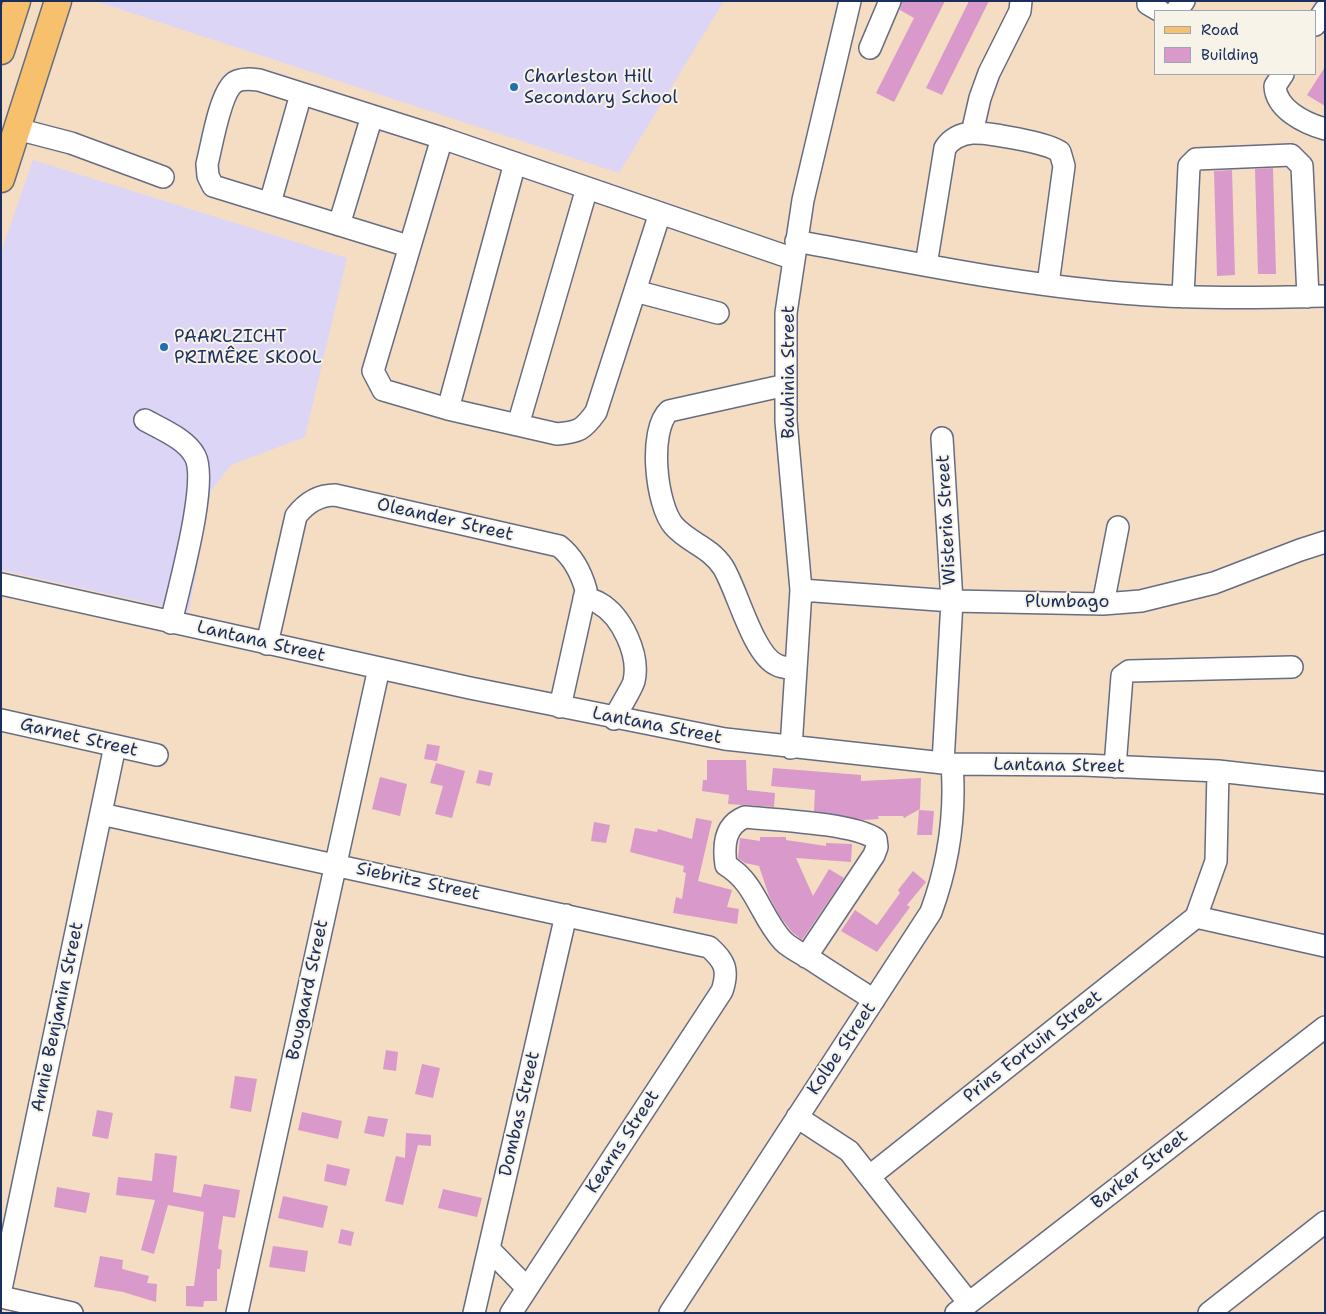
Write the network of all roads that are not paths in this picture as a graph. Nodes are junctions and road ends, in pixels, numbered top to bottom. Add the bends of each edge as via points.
1 (17, 1) edge
2 (58, 1) edge
3 (850, 1) edge
4 (890, 1) edge
5 (1022, 1) edge
6 (1148, 1) edge
7 (1158, 10) edge
8 (1325, 10) edge
9 (1316, 24) edge
10 (870, 48) dead end
11 (1, 51) edge
12 (1282, 75) edge
13 (301, 94) junction
14 (372, 116) junction
15 (17, 129) junction
16 (1325, 129) edge
17 (972, 133) junction
18 (442, 138) junction
19 (515, 163) junction
20 (163, 177) dead end
21 (1, 179) edge
22 (587, 188) junction
23 (270, 203) junction
24 (660, 213) junction
25 (338, 224) junction
26 (408, 246) junction
27 (795, 250) junction
28 (926, 265) junction
29 (1048, 284) junction
30 (635, 291) junction
31 (1316, 296) edge
32 (1183, 297) junction
33 (718, 313) dead end
34 (786, 385) junction
35 (448, 409) junction
36 (145, 420) dead end
37 (518, 425) junction
38 (942, 438) dead end
39 (1118, 527) dead end
40 (1325, 542) edge
41 (1, 584) edge
42 (801, 590) junction
43 (584, 598) junction
44 (952, 601) junction
45 (1103, 604) junction
46 (171, 623) junction
47 (267, 644) junction
48 (1292, 667) dead end
49 (379, 668) junction
50 (796, 669) junction
51 (560, 707) junction
52 (614, 719) junction
53 (1, 720) edge
54 (115, 746) junction
55 (791, 748) junction
56 (157, 755) dead end
57 (948, 764) junction
58 (1115, 767) junction
59 (1218, 771) junction
60 (1325, 783) edge
61 (101, 814) junction
62 (335, 864) junction
63 (566, 915) junction
64 (1196, 917) junction
65 (1325, 946) edge
66 (806, 957) junction
67 (726, 967) joint
68 (874, 1000) junction
69 (1325, 1027) edge
70 (797, 1117) junction
71 (870, 1176) junction
72 (1325, 1222) edge
73 (489, 1249) junction
74 (527, 1288) junction
75 (1, 1289) edge
76 (1, 1297) edge
77 (963, 1308) edge
78 (72, 1313) edge
79 (237, 1313) edge
80 (474, 1313) edge
81 (511, 1313) edge
82 (670, 1313) edge
83 (1209, 1313) edge

1 - 11 main road
2 - 15 main road
3 - 27 street, Bauhinia Street via 802,200
4 - 10 street
5 - 17 street via 989,73
6 - 7 street
8 - 9 street
12 - 16 street via 1275,86 1280,102 1299,118
13 - 14 street
13 - 23 street
13 - 23 street via 246,79 236,82 227,91 207,164 208,176 214,186
14 - 18 street
14 - 25 street
15 - 20 street via 71,143
15 - 21 main road
17 - 28 street via 954,138 945,148
17 - 29 street via 1046,144 1060,152 1064,166
18 - 19 street
18 - 26 street
19 - 22 street
19 - 35 street
22 - 24 street
22 - 37 street
23 - 25 street
24 - 27 street
24 - 30 street
25 - 26 street
26 - 35 street via 373,371 383,390
27 - 28 street
27 - 34 street, Bauhinia Street via 786,313
28 - 29 street via 976,276
29 - 32 street
30 - 33 street
30 - 37 street via 596,412 586,427 575,433 557,434
31 - 32 street
31 - 32 street via 1302,166 1291,155 1196,159 1189,166
34 - 42 street, Bauhinia Street via 786,421
34 - 50 street via 669,411 660,423 657,447 666,515 674,526 713,554 723,567 750,629 766,656 777,665
35 - 37 street
36 - 46 street via 181,441 195,455 199,470 198,494
38 - 44 street, Wisteria Street
39 - 45 street
40 - 45 street, Plumbago via 1214,583 1141,601
41 - 46 street, Lantana Street
42 - 44 street, Plumbago
42 - 50 street, Bauhinia Street
43 - 47 street, Oleander Street via 583,577 569,554 559,546 335,495 323,495 302,508 296,516
43 - 51 street, Oleander Street
43 - 52 street via 598,602 610,612 622,630 634,662 634,682
44 - 45 street, Plumbago
44 - 57 street, Wisteria Street
46 - 47 street, Lantana Street
47 - 49 street, Lantana Street
48 - 58 street via 1129,671 1122,676
49 - 51 street, Lantana Street
49 - 62 street, Bougaard Street
50 - 55 street, Bauhinia Street
51 - 52 street, Lantana Street
52 - 55 street, Lantana Street
53 - 54 street, Garnet Street
54 - 56 street, Garnet Street
54 - 61 street, Annie Benjamin Street
55 - 57 street, Lantana Street
57 - 58 street, Lantana Street
57 - 68 street, Kolbe Street via 951,843 942,880 931,912
58 - 59 street, Lantana Street
59 - 60 street, Lantana Street
59 - 64 street via 1216,861
61 - 62 street, Siebritz Street
61 - 75 street, Annie Benjamin Street
62 - 63 street, Siebritz Street
62 - 79 street, Bougaard Street
63 - 67 street, Siebritz Street via 709,947
63 - 73 street, Dombas Street
64 - 65 street
64 - 71 street, Prins Fortuin Street
66 - 66 street via 785,943 770,926 746,880 726,865 726,835 736,820 745,817 840,828 876,838 874,855
66 - 68 street
67 - 74 street, Kearns Street via 722,991
68 - 70 street, Kolbe Street
69 - 77 street, Barker Street
70 - 71 street via 849,1151
70 - 82 street, Kolbe Street
71 - 77 street
72 - 83 street
73 - 74 street
73 - 80 street, Dombas Street
74 - 81 street, Kearns Street
76 - 78 street

